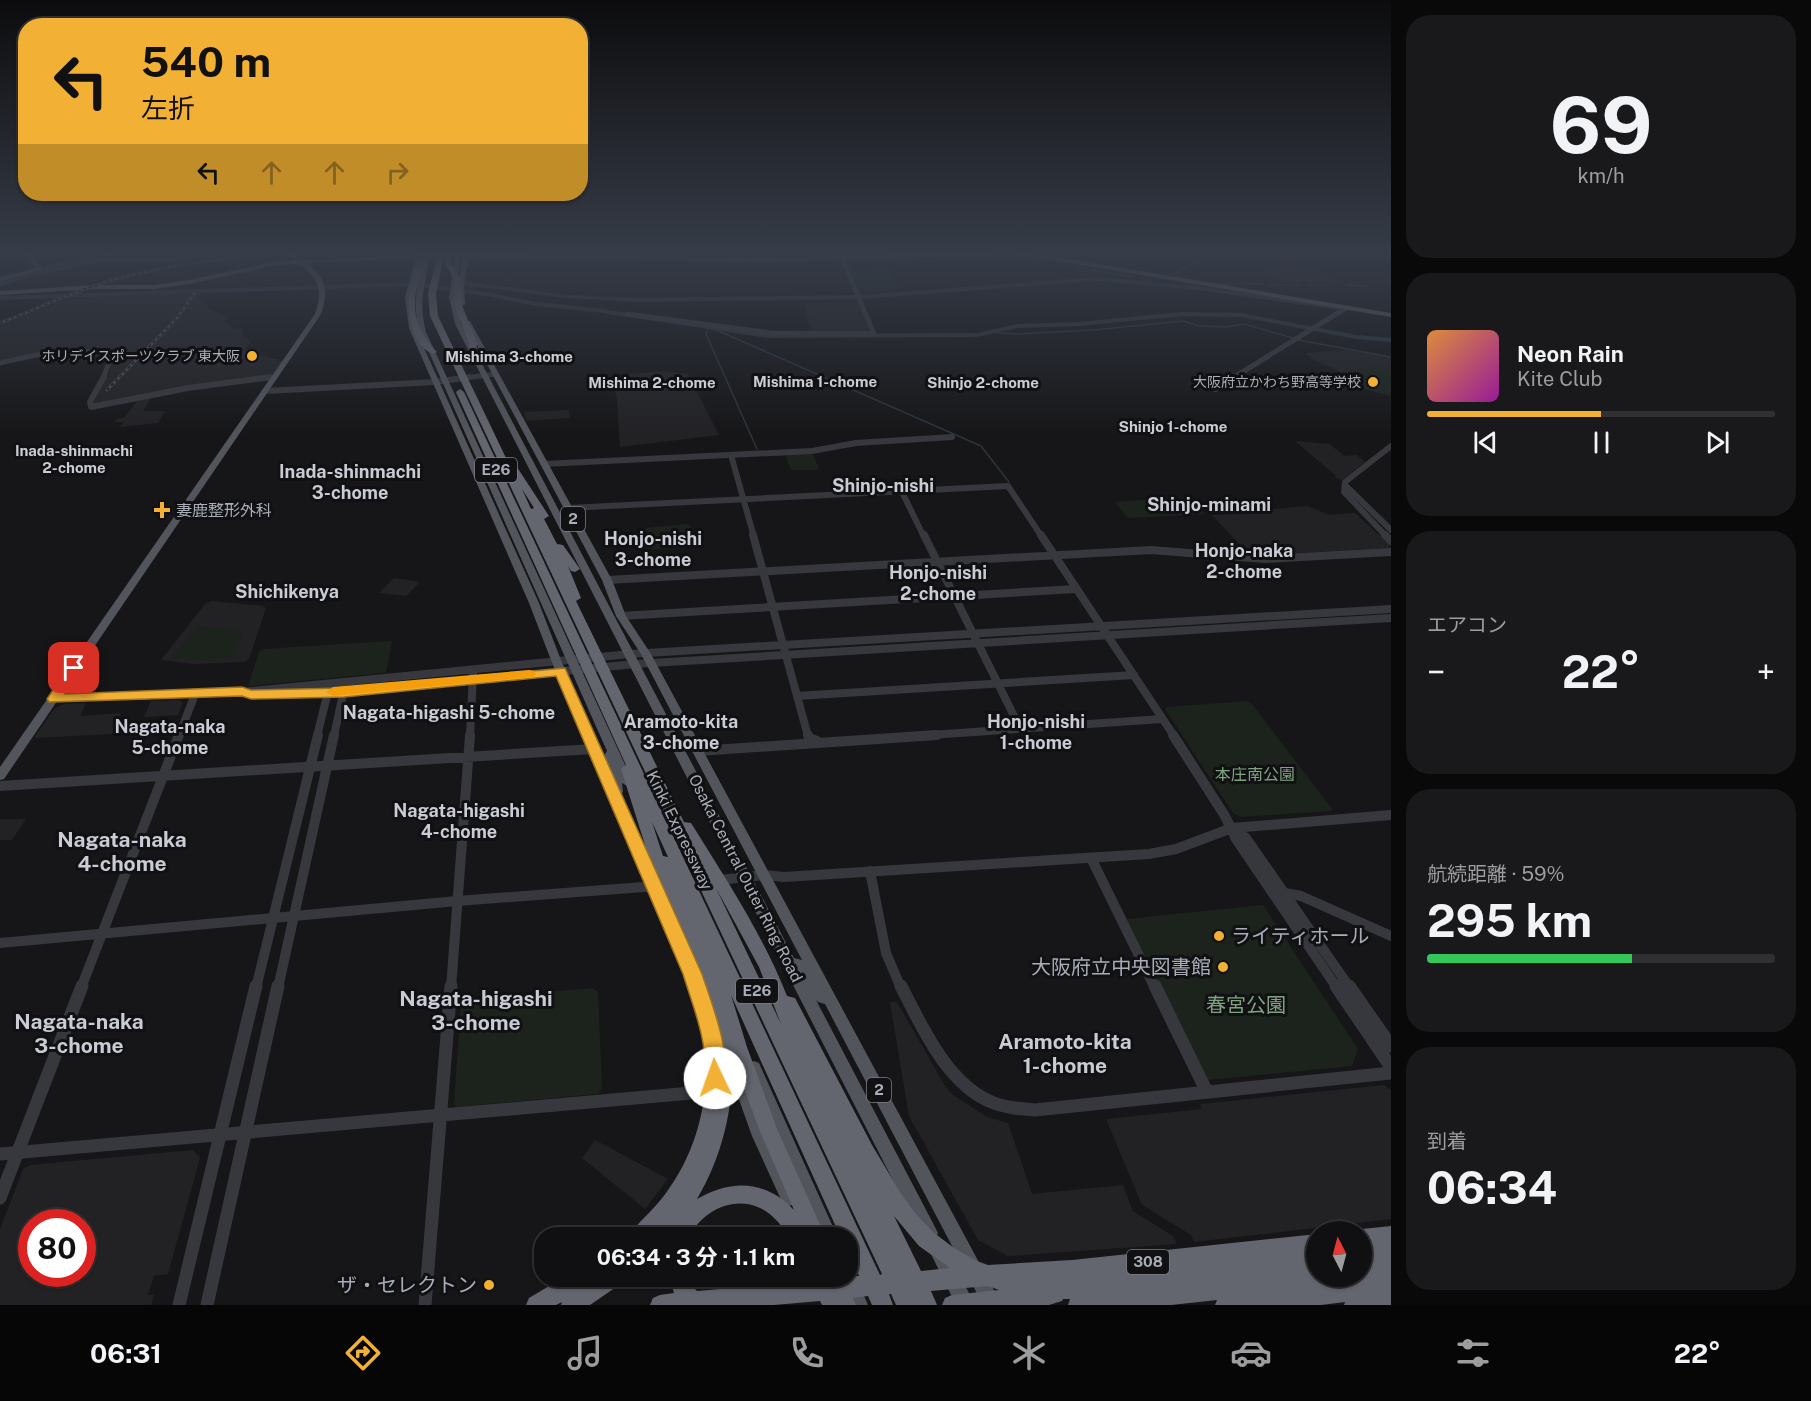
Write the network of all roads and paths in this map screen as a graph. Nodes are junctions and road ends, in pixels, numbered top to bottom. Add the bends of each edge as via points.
1 (318, 314) edge
2 (409, 314) edge
3 (413, 314) edge
4 (418, 314) edge
5 (426, 314) edge
6 (434, 314) edge
7 (455, 314) edge
8 (460, 314) edge
9 (464, 314) edge
10 (627, 314) dead end
11 (866, 314) edge
12 (1336, 314) edge
13 (433, 352) junction
14 (473, 352) junction
15 (0, 363) edge
16 (489, 373) junction
17 (274, 377) junction
18 (440, 380) junction
19 (1215, 389) dead end
20 (265, 391) junction
21 (495, 394) junction
22 (485, 426) junction
23 (527, 433) junction
24 (952, 437) dead end
25 (472, 438) junction
26 (1391, 446) edge
27 (537, 453) junction
28 (731, 455) junction
29 (473, 463) junction
30 (544, 464) junction
31 (510, 478) dead end
32 (1345, 484) junction
33 (901, 490) junction
34 (744, 499) junction
35 (552, 502) junction
36 (568, 508) junction
37 (1391, 530) edge
38 (1391, 541) edge
39 (507, 544) junction
40 (1391, 552) edge
41 (1055, 555) junction
42 (938, 562) junction
43 (575, 569) dead end
44 (763, 572) junction
45 (537, 580) junction
46 (607, 580) junction
47 (1075, 589) junction
48 (955, 596) junction
49 (771, 606) junction
50 (1391, 609) edge
51 (621, 616) junction
52 (1391, 618) edge
53 (1101, 626) junction
54 (973, 634) junction
55 (1106, 635) junction
56 (977, 643) junction
57 (590, 645) junction
58 (784, 650) junction
59 (632, 659) junction
60 (648, 659) junction
61 (575, 664) junction
62 (558, 666) junction
63 (473, 674) junction
64 (1134, 675) junction
65 (594, 681) junction
66 (998, 684) junction
67 (329, 688) junction
68 (345, 688) junction
69 (195, 694) junction
70 (797, 696) junction
71 (54, 699) junction
72 (672, 703) junction
73 (1162, 719) junction
74 (1020, 728) junction
75 (674, 739) junction
76 (609, 740) junction
77 (818, 742) junction
78 (594, 748) junction
79 (698, 751) junction
80 (469, 756) junction
81 (328, 765) junction
82 (308, 766) junction
83 (652, 772) junction
84 (164, 775) junction
85 (0, 776) edge
86 (0, 786) edge
87 (620, 807) junction
88 (642, 812) junction
89 (1391, 815) edge
90 (1232, 828) junction
91 (1091, 858) junction
92 (870, 872) junction
93 (764, 875) junction
94 (746, 877) junction
95 (673, 885) junction
96 (654, 886) junction
97 (1285, 893) junction
98 (458, 901) junction
99 (294, 916) junction
100 (272, 918) junction
101 (101, 933) junction
102 (1391, 936) edge
103 (0, 943) edge
104 (782, 947) junction
105 (767, 966) junction
106 (692, 974) junction
107 (843, 1025) junction
108 (1391, 1046) edge
109 (1391, 1067) edge
110 (1391, 1073) edge
111 (715, 1091) junction
112 (1207, 1092) junction
113 (440, 1115) junction
114 (244, 1134) junction
115 (220, 1137) junction
116 (18, 1153) junction
117 (0, 1154) edge
118 (0, 1198) edge
119 (649, 1227) edge
120 (666, 1227) edge
121 (684, 1227) edge
122 (796, 1227) edge
123 (802, 1227) edge
124 (811, 1227) edge
125 (824, 1227) edge
126 (1391, 1236) edge
127 (1372, 1238) edge
128 (1306, 1245) edge
129 (1391, 1245) edge
130 (1372, 1247) edge
131 (1306, 1253) edge
132 (1391, 1256) edge
133 (1372, 1258) edge
134 (1306, 1265) edge
135 (1391, 1270) edge
136 (1372, 1273) edge
137 (978, 1276) junction
138 (1306, 1279) edge
139 (858, 1284) edge
140 (568, 1287) edge
141 (599, 1287) edge
142 (682, 1287) edge
143 (823, 1287) edge
144 (833, 1287) edge
145 (833, 1287) edge
146 (1119, 1287) junction
147 (1391, 1287) edge
148 (1391, 1298) edge
149 (179, 1305) edge
150 (207, 1305) edge
151 (425, 1305) edge
152 (536, 1305) edge
153 (572, 1305) edge
154 (660, 1305) edge
155 (695, 1305) edge
156 (846, 1305) edge
157 (859, 1305) edge
158 (884, 1305) edge
159 (907, 1305) edge
160 (927, 1305) edge
161 (952, 1305) edge
162 (966, 1305) edge
163 (993, 1305) edge
164 (1078, 1305) edge
165 (1225, 1305) edge
166 (1354, 1305) edge

1 - 17 main road
2 - 18 main road
3 - 13 highway via 424,344
4 - 13 main road
5 - 65 highway, Kinki Expressway / E26
6 - 22 highway, Kinki Expressway / E26
7 - 14 main road, Osaka Central Outer Ring Road / 2
8 - 14 highway
9 - 16 main road, 2
10 - 11 street via 771,333 874,333
12 - 19 street
13 - 18 main road
14 - 16 main road, Osaka Central Outer Ring Road / 2
15 - 17 street via 79,349 112,354 90,402 92,407
16 - 18 street
16 - 21 main road, Osaka Central Outer Ring Road / 2
16 - 23 main road, 2
17 - 20 main road
18 - 20 street
18 - 25 main road
18 - 29 main road
20 - 71 main road
21 - 23 main road
21 - 35 main road, Osaka Central Outer Ring Road / 2
22 - 43 highway via 532,495
22 - 57 highway, Kinki Expressway / E26
23 - 27 main road, 2
24 - 28 street
25 - 29 main road
25 - 45 main road
26 - 32 street
27 - 30 main road, 2
27 - 35 main road
28 - 30 street
28 - 34 street
29 - 39 main road
30 - 36 main road, 2
31 - 57 highway via 520,481 568,578
32 - 37 street
32 - 38 street via 1344,492
33 - 34 street
33 - 41 street via 1008,486
33 - 42 street
34 - 36 street
34 - 44 street
35 - 59 main road, Osaka Central Outer Ring Road / 2
36 - 46 main road, 2
39 - 45 main road
39 - 62 main road
40 - 41 street via 1265,560 1169,550
41 - 42 street
41 - 47 street
42 - 44 street
42 - 48 street
44 - 46 street
44 - 49 street
45 - 61 main road
46 - 51 main road, 2
47 - 48 street
47 - 53 street
48 - 49 street
48 - 54 street
49 - 51 street
49 - 58 street
50 - 53 street
51 - 60 main road, 2
52 - 55 street
53 - 54 street
53 - 55 street
54 - 56 street
54 - 58 street
55 - 56 street
55 - 64 street
56 - 58 street
56 - 66 street
57 - 83 highway, Kinki Expressway / E26
58 - 60 street
58 - 70 street
59 - 60 street
59 - 61 street
59 - 75 main road, Osaka Central Outer Ring Road / 2
60 - 72 main road, 2
61 - 62 street
61 - 76 main road
62 - 63 street
62 - 78 main road
63 - 68 street
63 - 80 street
64 - 66 street
64 - 73 street
65 - 88 highway
65 - 158 highway, Kinki Expressway / E26
66 - 70 street
66 - 74 street
67 - 68 street
67 - 69 street
67 - 82 street
68 - 81 street
69 - 71 street
69 - 84 street
70 - 77 street via 809,738
71 - 85 main road
72 - 75 main road
72 - 79 main road, 2
73 - 74 street
73 - 90 street
74 - 77 street
75 - 94 main road, Osaka Central Outer Ring Road / 2
76 - 87 main road
76 - 95 main road
77 - 79 street
78 - 80 street
78 - 87 main road
79 - 93 main road, 2
80 - 81 street
80 - 98 street
81 - 82 street
81 - 99 street
82 - 84 street
82 - 100 street
83 - 105 highway
83 - 159 highway, Kinki Expressway / E26
84 - 86 street
84 - 101 street
87 - 96 main road
88 - 120 highway via 666,887 712,991 725,1071 722,1114 708,1159 684,1204
88 - 124 highway via 716,973 768,1130
89 - 90 street
90 - 91 street via 1176,849
90 - 97 street via 1246,838
90 - 109 street
91 - 92 street
91 - 112 street
92 - 93 street
92 - 112 street via 887,954 898,984 945,1062 964,1085 988,1101 1012,1110 1035,1110
93 - 94 street
93 - 107 main road, 2
94 - 95 street
94 - 104 main road, Osaka Central Outer Ring Road / 2
95 - 96 street
95 - 125 main road
96 - 98 street
96 - 106 main road
97 - 102 street via 1302,896
97 - 108 street
98 - 99 street
98 - 113 street
99 - 100 street
99 - 114 street
100 - 101 street
100 - 115 street
101 - 103 street
101 - 116 street
104 - 107 main road
104 - 162 main road, Osaka Central Outer Ring Road / 2
105 - 146 highway via 807,1035 878,1176 915,1230 963,1265 1003,1280 1049,1288
105 - 160 highway via 796,1039
106 - 111 highway via 709,1022
106 - 123 main road via 724,1037 760,1136
107 - 137 main road, 2
110 - 112 street
111 - 113 street
111 - 119 highway via 710,1122 695,1161 673,1199
113 - 114 street
113 - 151 street
114 - 115 street
114 - 150 street
115 - 116 street
115 - 149 street
116 - 117 street
116 - 118 street
121 - 122 highway via 705,1204 741,1194 762,1198
126 - 127 highway
128 - 137 highway, 308
129 - 130 highway
131 - 137 highway via 1072,1281
132 - 133 highway
134 - 146 highway
135 - 136 highway
137 - 139 highway, 308
137 - 163 main road, 2
138 - 164 highway
140 - 152 highway
141 - 153 highway
142 - 155 highway
143 - 154 highway, 308
144 - 156 highway
145 - 157 main road
146 - 161 highway
147 - 165 highway
148 - 166 highway

